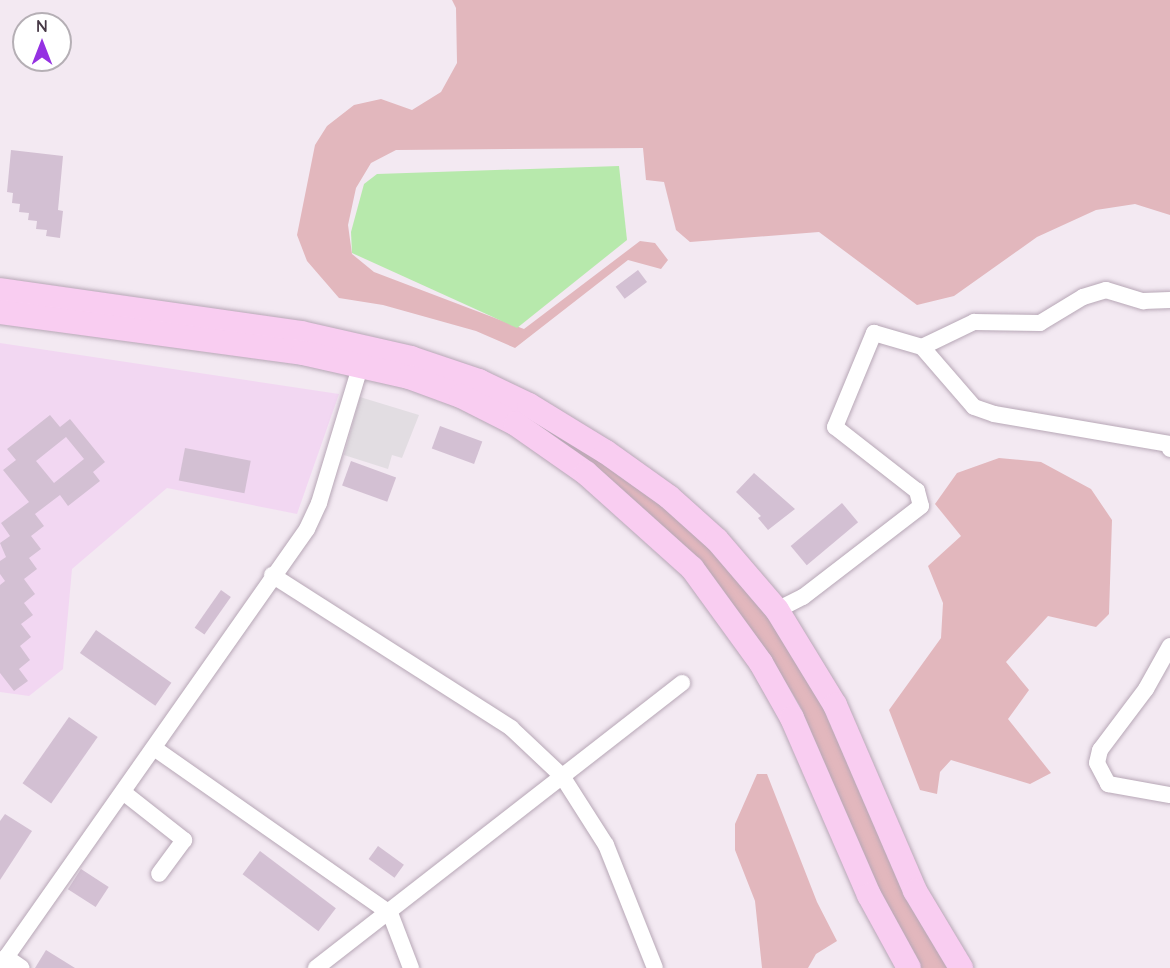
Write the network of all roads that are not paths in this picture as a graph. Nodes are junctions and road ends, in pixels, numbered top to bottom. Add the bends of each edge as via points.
1 (0, 290) edge
2 (1170, 300) edge
3 (0, 312) edge
4 (922, 346) junction
5 (361, 364) junction
6 (1170, 449) edge
7 (273, 575) junction
8 (777, 610) junction
9 (1170, 646) edge
10 (682, 683) dead end
11 (154, 748) junction
12 (562, 776) junction
13 (123, 792) junction
14 (1170, 795) edge
15 (159, 874) dead end
16 (390, 913) junction
17 (3, 962) edge
18 (22, 968) edge
19 (316, 968) edge
20 (411, 968) edge
21 (655, 968) edge
22 (909, 968) edge
23 (962, 968) edge

1 - 8 street via 301,333 411,357 479,381 596,446 669,498 717,540
2 - 4 street via 1143,302 1106,290 1083,297 1040,322 974,322
3 - 5 street
4 - 6 street via 974,407 994,414 1169,444
4 - 8 street via 874,333 835,427 917,491 921,506 803,597
5 - 7 street via 319,503 307,529
5 - 22 street via 461,396 516,424 586,473 692,568 761,663 792,718 869,895
7 - 11 street
7 - 12 street via 511,728
8 - 23 street via 835,705 915,891
9 - 14 street via 1146,689 1100,750 1096,763 1108,784
10 - 12 street
11 - 13 street
11 - 16 street
12 - 16 street
12 - 21 street via 606,845
13 - 15 street via 184,840
13 - 17 street
16 - 19 street
16 - 20 street
17 - 18 street

